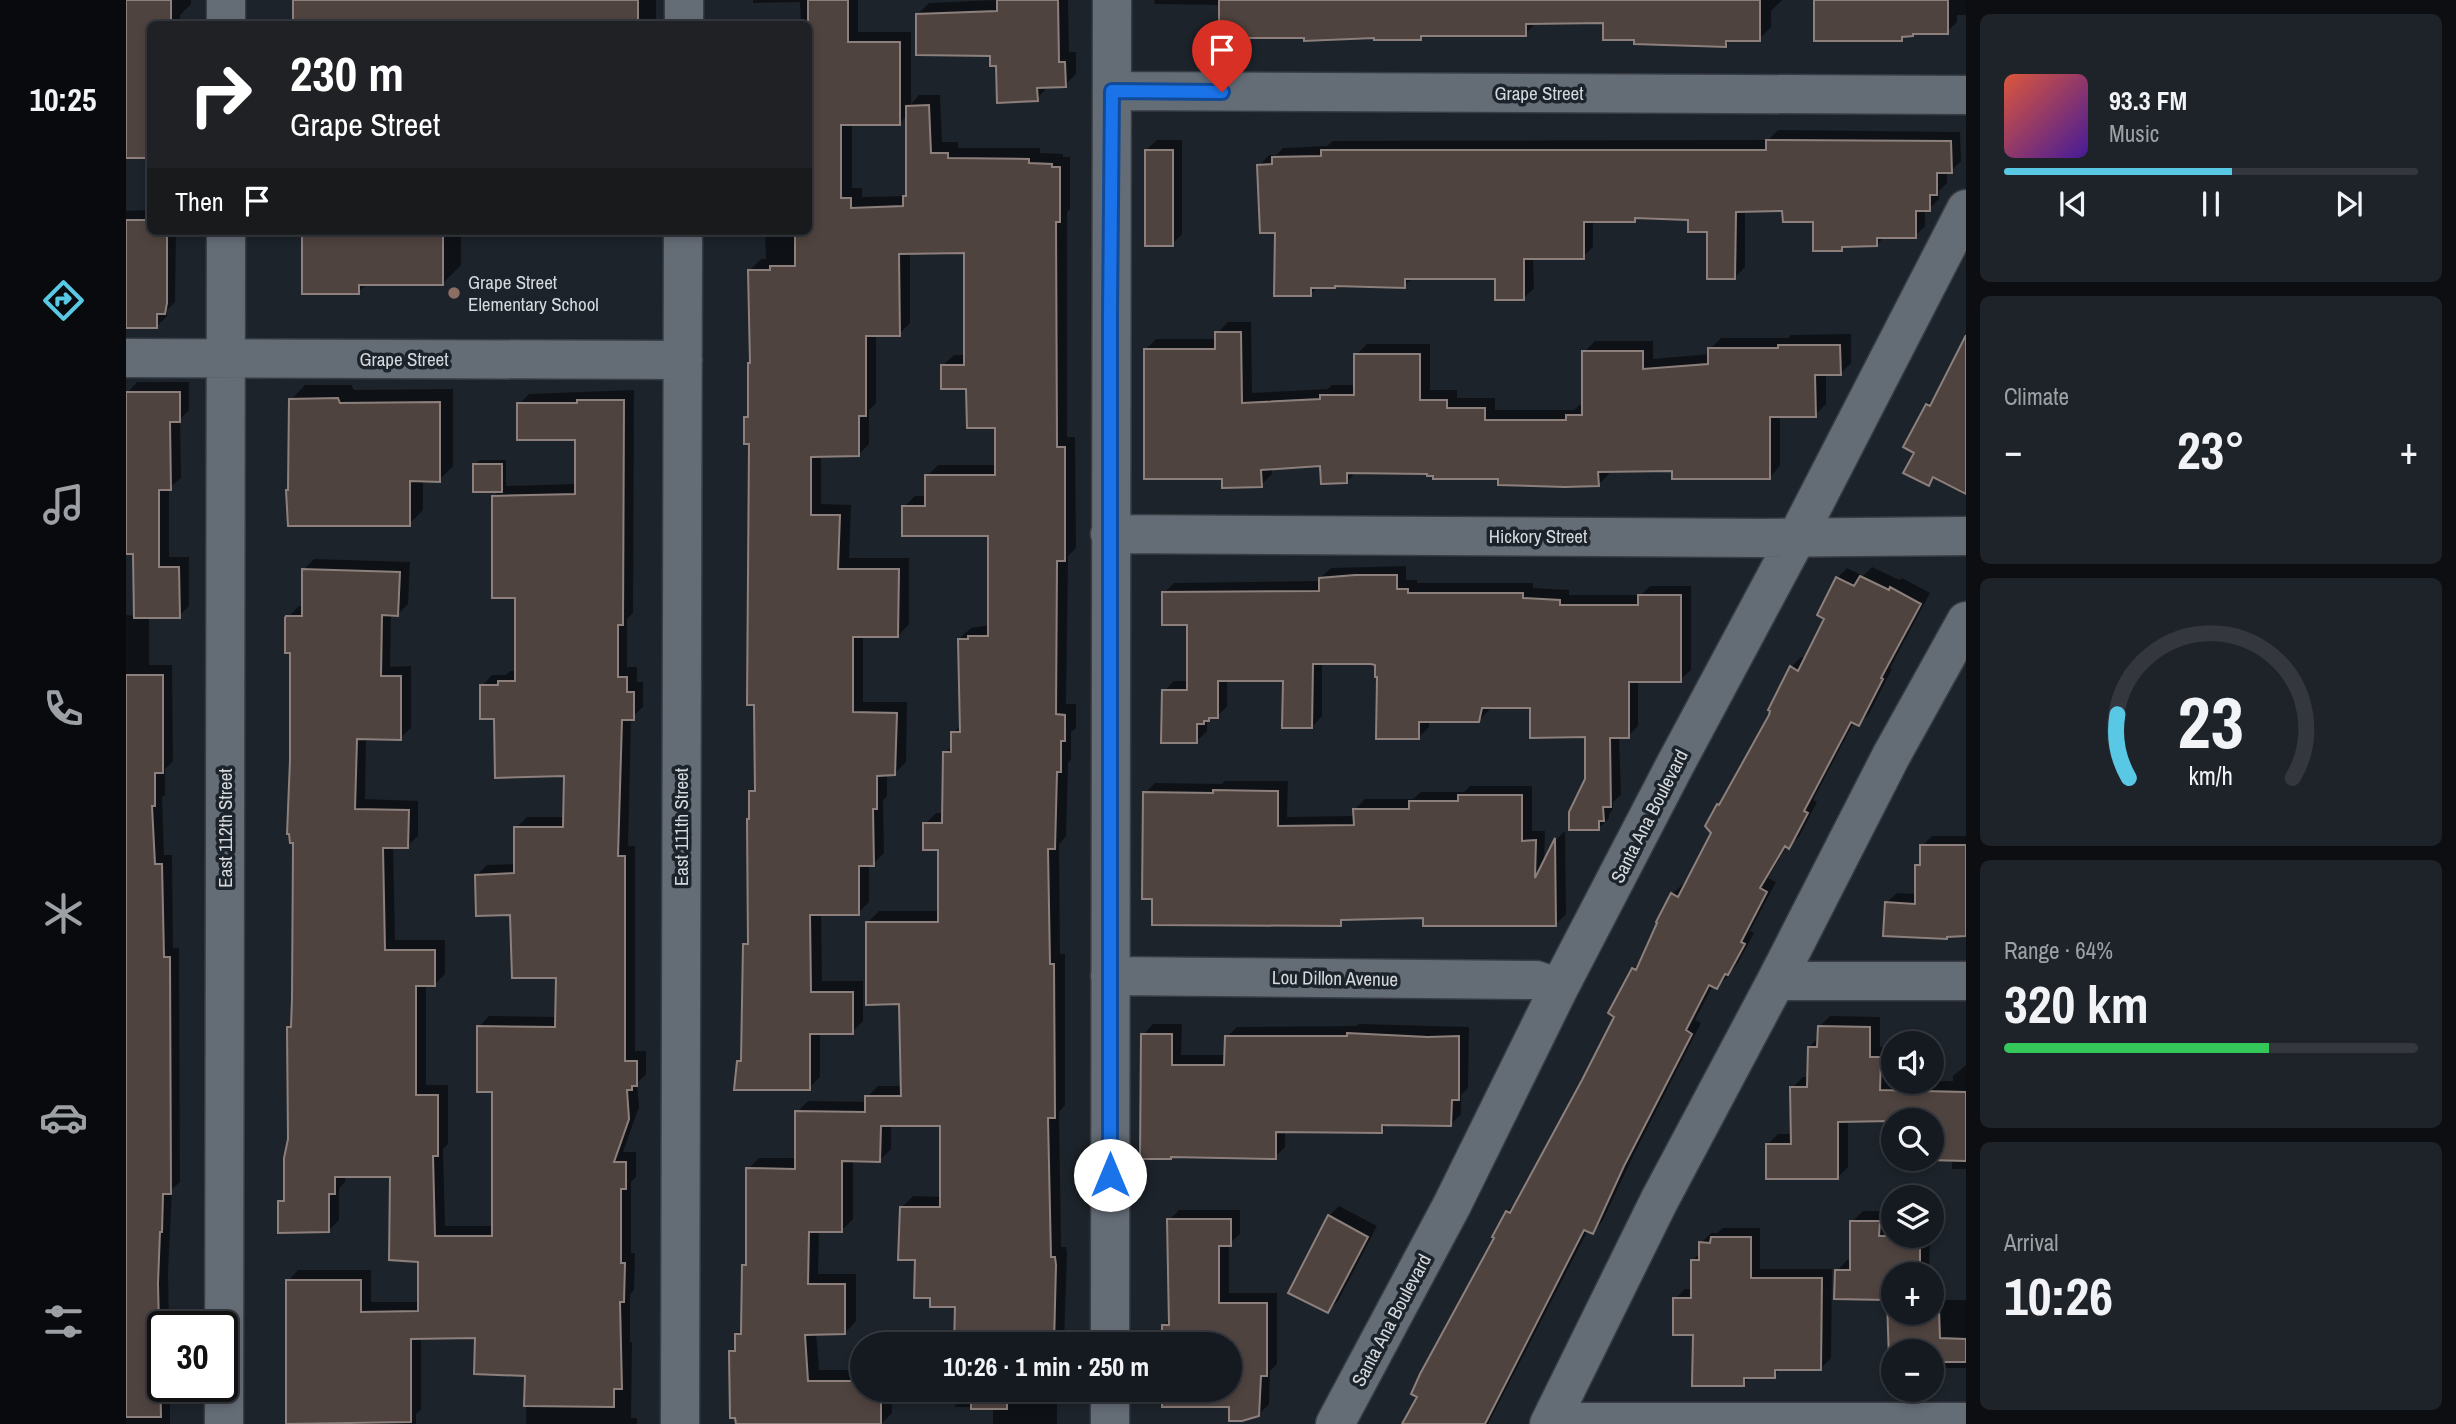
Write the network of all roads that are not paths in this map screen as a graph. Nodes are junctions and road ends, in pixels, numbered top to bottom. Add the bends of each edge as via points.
1 (226, 0) edge
2 (684, 0) edge
3 (1112, 0) edge
4 (226, 21) edge
5 (684, 21) edge
6 (1112, 91) junction
7 (1966, 95) edge
8 (1966, 209) edge
9 (226, 235) edge
10 (683, 235) edge
11 (126, 358) edge
12 (226, 358) junction
13 (683, 359) junction
14 (1110, 534) junction
15 (1966, 536) edge
16 (1797, 537) junction
17 (1966, 621) edge
18 (1110, 976) junction
19 (1776, 981) junction
20 (1966, 981) edge
21 (1559, 988) junction
22 (1110, 1332) edge
23 (1110, 1402) edge
24 (1966, 1422) edge
25 (1549, 1423) edge
26 (224, 1424) edge
27 (680, 1424) edge
28 (1110, 1424) edge
29 (1335, 1424) edge

1 - 4 street
2 - 5 street
3 - 6 street
6 - 7 street, Grape Street
6 - 14 street
8 - 16 street, Santa Ana Boulevard
9 - 12 street, East 112th Street
10 - 13 street, East 111th Street
11 - 12 street, Grape Street
12 - 13 street, Grape Street
12 - 26 street, East 112th Street
13 - 27 street, East 111th Street
14 - 16 street, Hickory Street
14 - 18 street
15 - 16 street, Hickory Street
16 - 21 street, Santa Ana Boulevard
17 - 19 street
18 - 21 street, Lou Dillon Avenue via 1536,980
18 - 22 street
19 - 20 street
19 - 25 street via 1659,1201
21 - 29 street, Santa Ana Boulevard via 1452,1205
23 - 28 street
24 - 25 street

